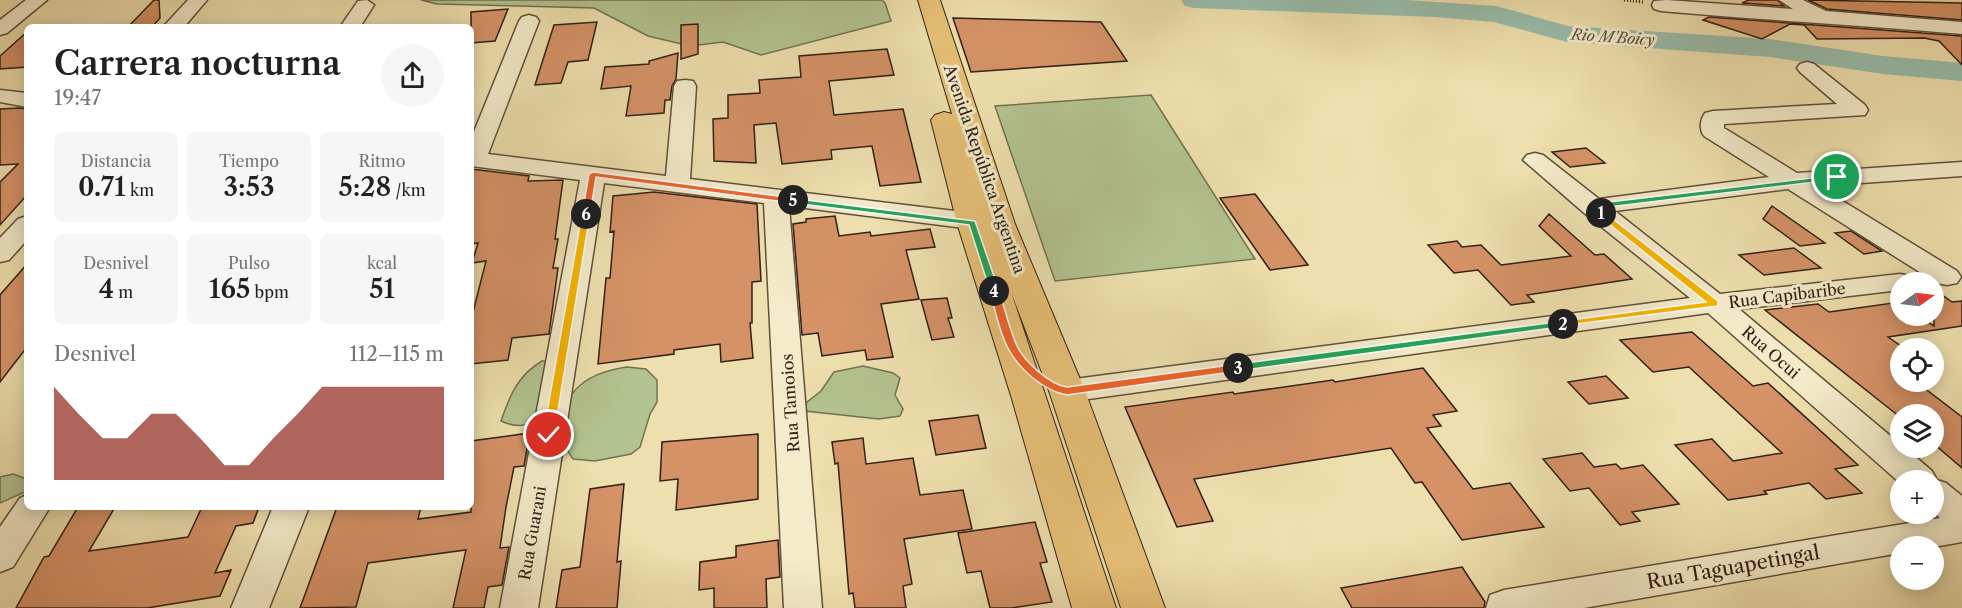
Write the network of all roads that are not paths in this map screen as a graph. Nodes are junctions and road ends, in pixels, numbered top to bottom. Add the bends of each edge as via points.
1 (38, 0) edge
2 (198, 0) edge
3 (910, 0) edge
4 (929, 0) edge
5 (1788, 0) edge
6 (365, 5) dead end
7 (1661, 5) dead end
8 (1822, 16) junction
9 (529, 21) dead end
10 (176, 24) edge
11 (352, 24) edge
12 (1962, 28) edge
13 (0, 29) edge
14 (1807, 68) dead end
15 (685, 86) dead end
16 (0, 96) edge
17 (24, 100) edge
18 (474, 157) edge
19 (474, 159) edge
20 (1535, 160) dead end
21 (1962, 169) edge
22 (593, 174) junction
23 (1791, 181) junction
24 (677, 185) junction
25 (776, 198) junction
26 (1592, 207) junction
27 (986, 224) junction
28 (24, 227) edge
29 (0, 254) edge
30 (1954, 276) edge
31 (1890, 283) edge
32 (1714, 303) junction
33 (1013, 349) junction
34 (1067, 391) junction
35 (1908, 470) edge
36 (1944, 501) edge
37 (30, 510) edge
38 (290, 510) edge
39 (1962, 517) edge
40 (1962, 528) edge
41 (0, 557) edge
42 (1504, 606) dead end
43 (250, 608) edge
44 (519, 608) edge
45 (803, 608) edge
46 (1094, 608) edge
47 (1143, 608) edge

1 - 13 street
2 - 10 street
3 - 27 main road, Avenida República Argentina
4 - 27 main road, Avenida República Argentina
5 - 8 street
6 - 11 street
7 - 8 street
8 - 12 street
9 - 18 street
14 - 23 street via 1857,110 1713,118 1712,131
15 - 24 street
16 - 17 street
19 - 22 street
20 - 26 street, Rua Ocui
21 - 23 street
22 - 24 street
22 - 44 street, Rua Guarani
23 - 26 street
23 - 30 street
24 - 25 street
25 - 27 street
25 - 45 street, Rua Tamoios
26 - 32 street, Rua Ocui
27 - 33 main road, Avenida República Argentina
27 - 34 main road, Avenida República Argentina
28 - 29 street
31 - 32 street, Rua Capibaribe
32 - 34 street, Rua Capibaribe
32 - 35 street, Rua Ocui
33 - 34 main road via 1044,383
33 - 46 main road, Avenida República Argentina
34 - 47 main road, Avenida República Argentina
36 - 39 street
37 - 41 street
38 - 43 street
40 - 42 street, Rua Taguapetingal

